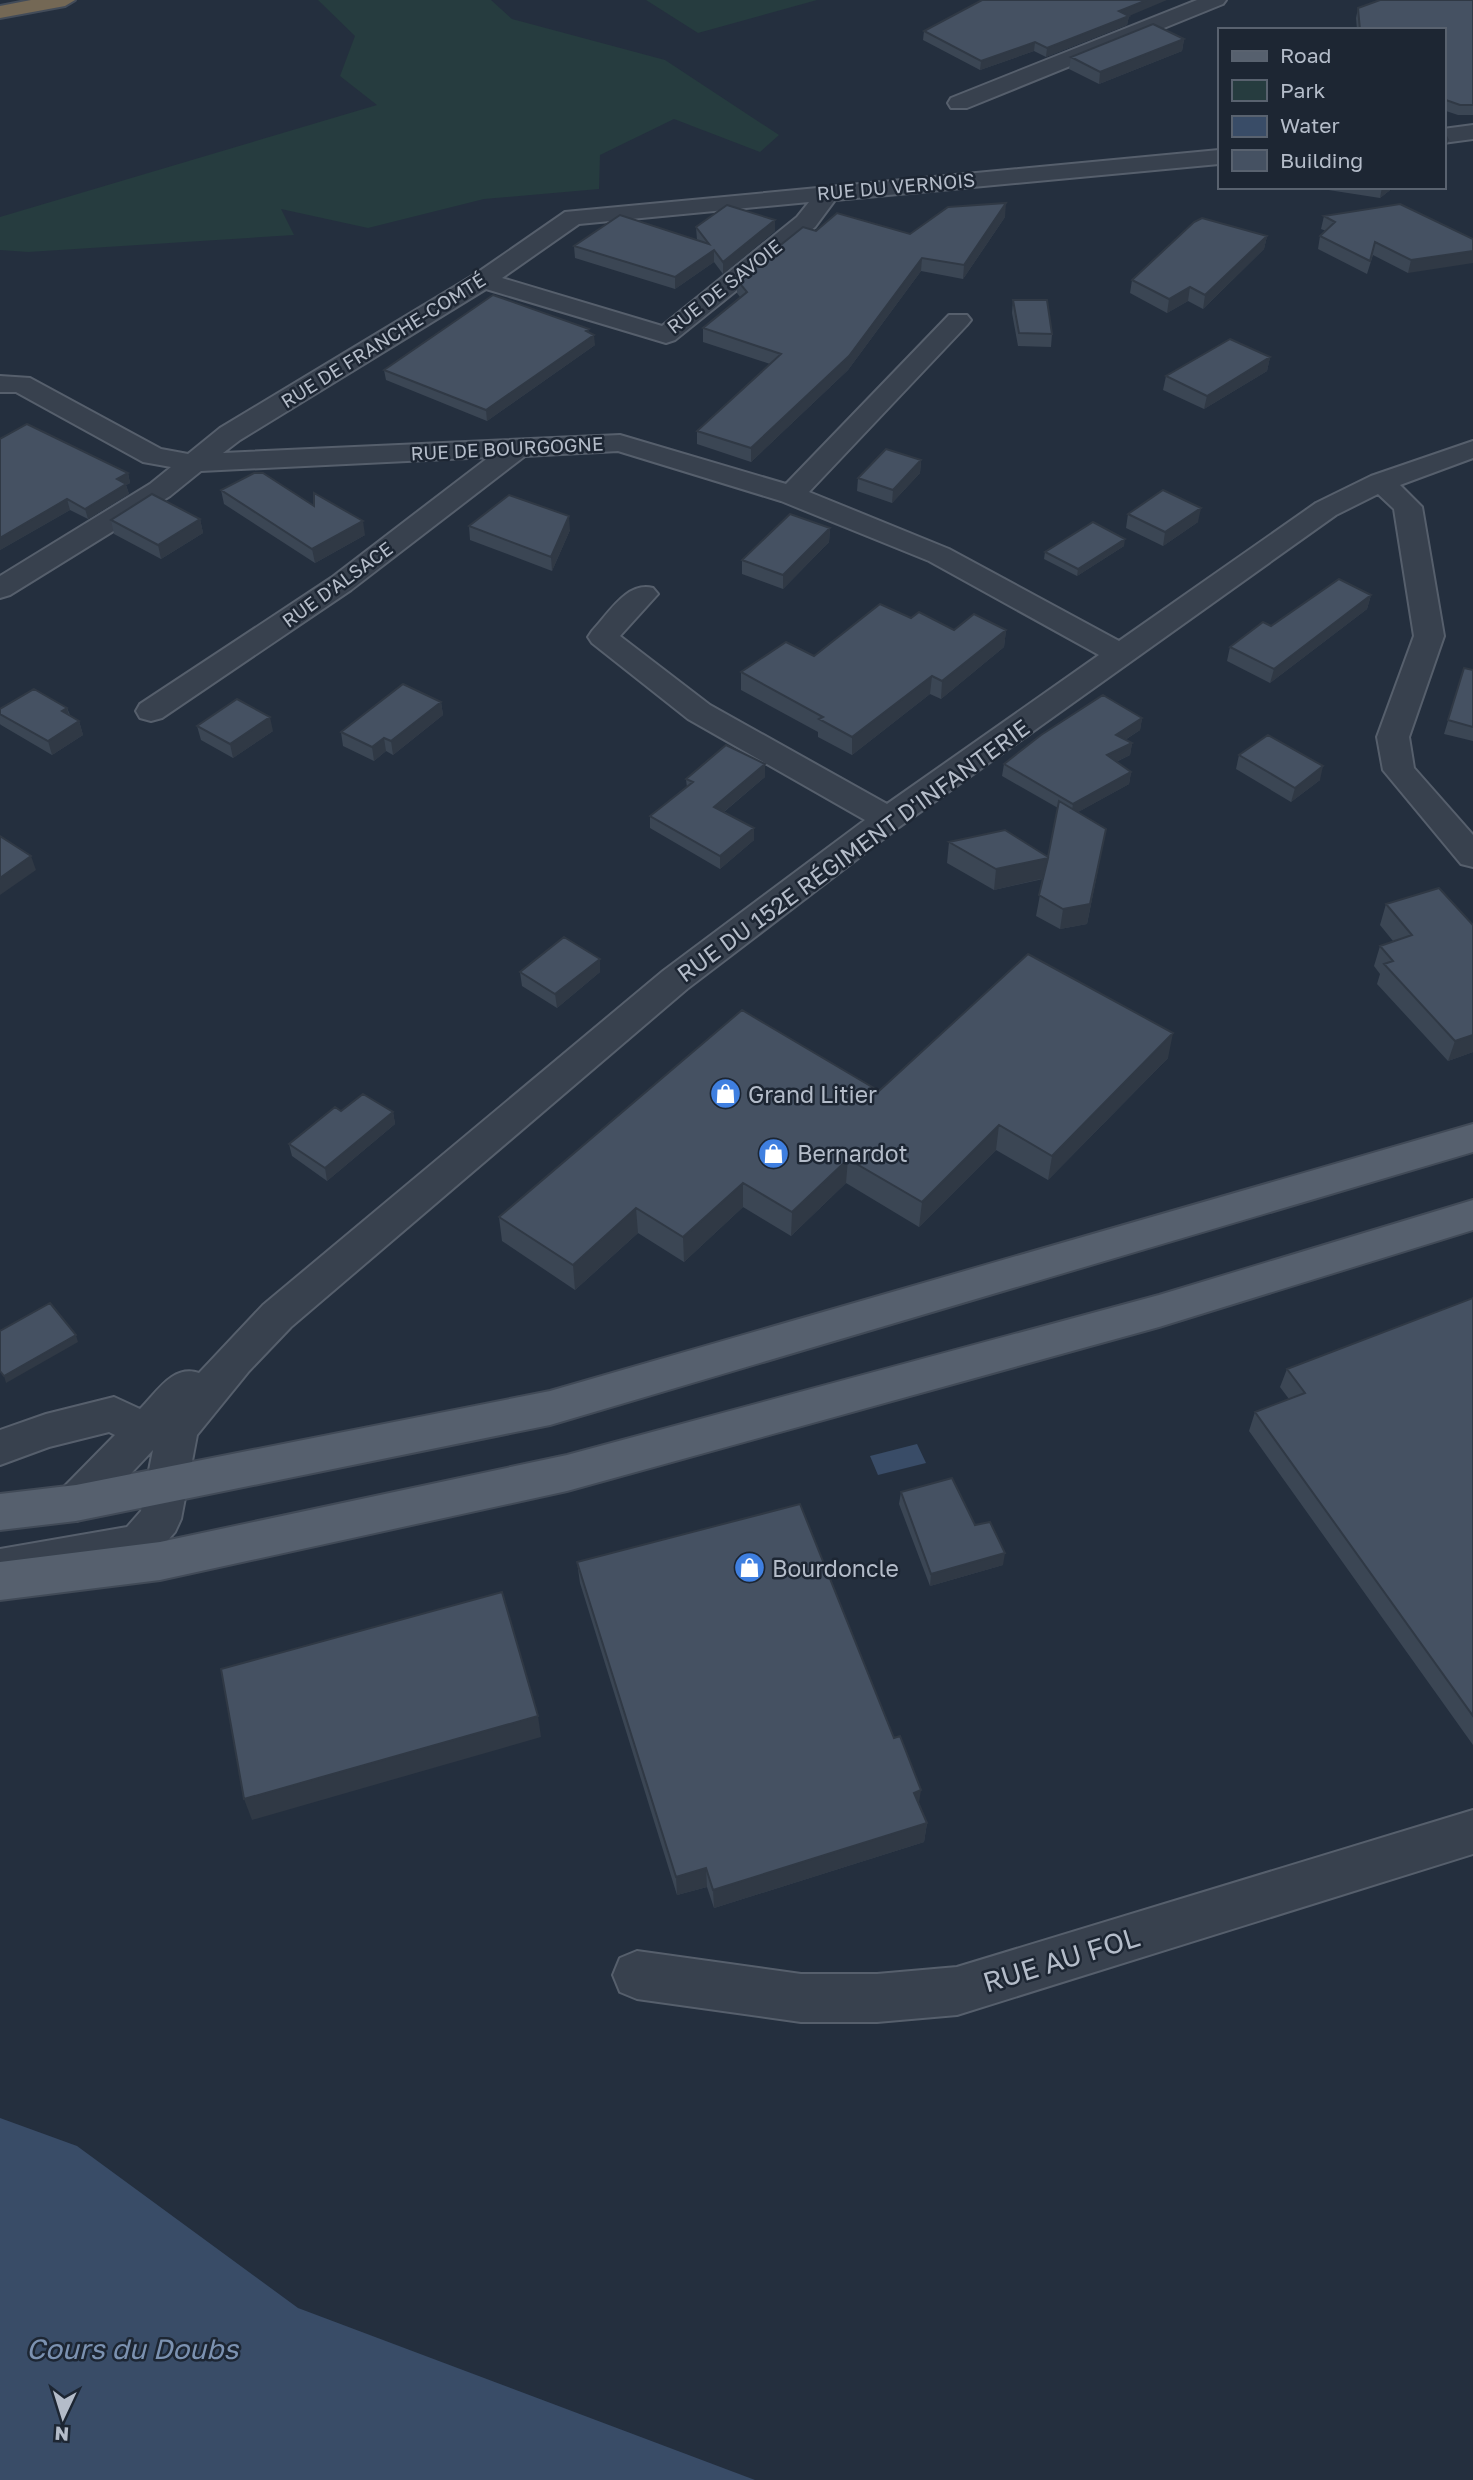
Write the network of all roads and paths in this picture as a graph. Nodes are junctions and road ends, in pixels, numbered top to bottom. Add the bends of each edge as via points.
1 (65, 0) edge
2 (1216, 0) edge
3 (0, 12) edge
4 (959, 103) dead end
5 (1473, 132) edge
6 (1445, 136) edge
7 (1218, 157) edge
8 (828, 193) junction
9 (573, 217) joint
10 (483, 280) junction
11 (958, 320) dead end
12 (0, 384) edge
13 (34, 390) junction
14 (0, 409) edge
15 (518, 448) junction
16 (1473, 449) edge
17 (192, 463) junction
18 (1381, 482) junction
19 (791, 495) junction
20 (0, 589) edge
21 (643, 594) dead end
22 (1121, 655) junction
23 (151, 711) dead end
24 (888, 819) junction
25 (1473, 856) edge
26 (1473, 1138) edge
27 (1473, 1215) edge
28 (277, 1316) junction
29 (142, 1432) junction
30 (0, 1448) edge
31 (169, 1484) junction
32 (76, 1503) junction
33 (0, 1512) edge
34 (0, 1568) edge
35 (0, 1581) edge
36 (1473, 1832) edge
37 (637, 1975) dead end

1 - 3 highway
2 - 4 street
5 - 6 street
7 - 8 street, RUE DU VERNOIS
8 - 9 street, RUE DU VERNOIS
8 - 10 street, RUE DE SAVOIE via 806,222 666,335
9 - 10 street, RUE DE FRANCHE-COMTÉ
10 - 17 street, RUE DE FRANCHE-COMTÉ
11 - 19 street
12 - 13 street, RUE DE BOURGOGNE via 21,384
13 - 14 street
13 - 17 street, RUE DE BOURGOGNE via 153,456
15 - 17 street, RUE DE BOURGOGNE
15 - 19 street, RUE DE BOURGOGNE via 621,443
15 - 23 street, RUE D'ALSACE via 341,584
16 - 18 street, RUE DU 152E RÉGIMENT D'INFANTERIE
17 - 20 street, RUE DE FRANCHE-COMTÉ via 160,490
18 - 22 street, RUE DU 152E RÉGIMENT D'INFANTERIE via 1326,509
18 - 25 street via 1408,507 1429,636 1393,737 1399,770
19 - 22 street, RUE DE BOURGOGNE via 939,555
21 - 24 street via 603,637 699,712
22 - 24 street, RUE DU 152E RÉGIMENT D'INFANTERIE
24 - 28 street, RUE DU 152E RÉGIMENT D'INFANTERIE via 675,981
26 - 31 main road via 550,1408
27 - 35 main road via 1159,1311 566,1473 160,1561
28 - 29 street, RUE DU 152E RÉGIMENT D'INFANTERIE via 219,1355
28 - 31 street, RUE DU 152E RÉGIMENT D'INFANTERIE via 177,1429
29 - 30 street via 114,1414
29 - 32 street, RUE DU 152E RÉGIMENT D'INFANTERIE
31 - 32 main road
31 - 34 street, RUE DU 152E RÉGIMENT D'INFANTERIE via 160,1519 139,1543
32 - 33 main road
36 - 37 street, RUE AU FOL via 957,1991 802,1998

